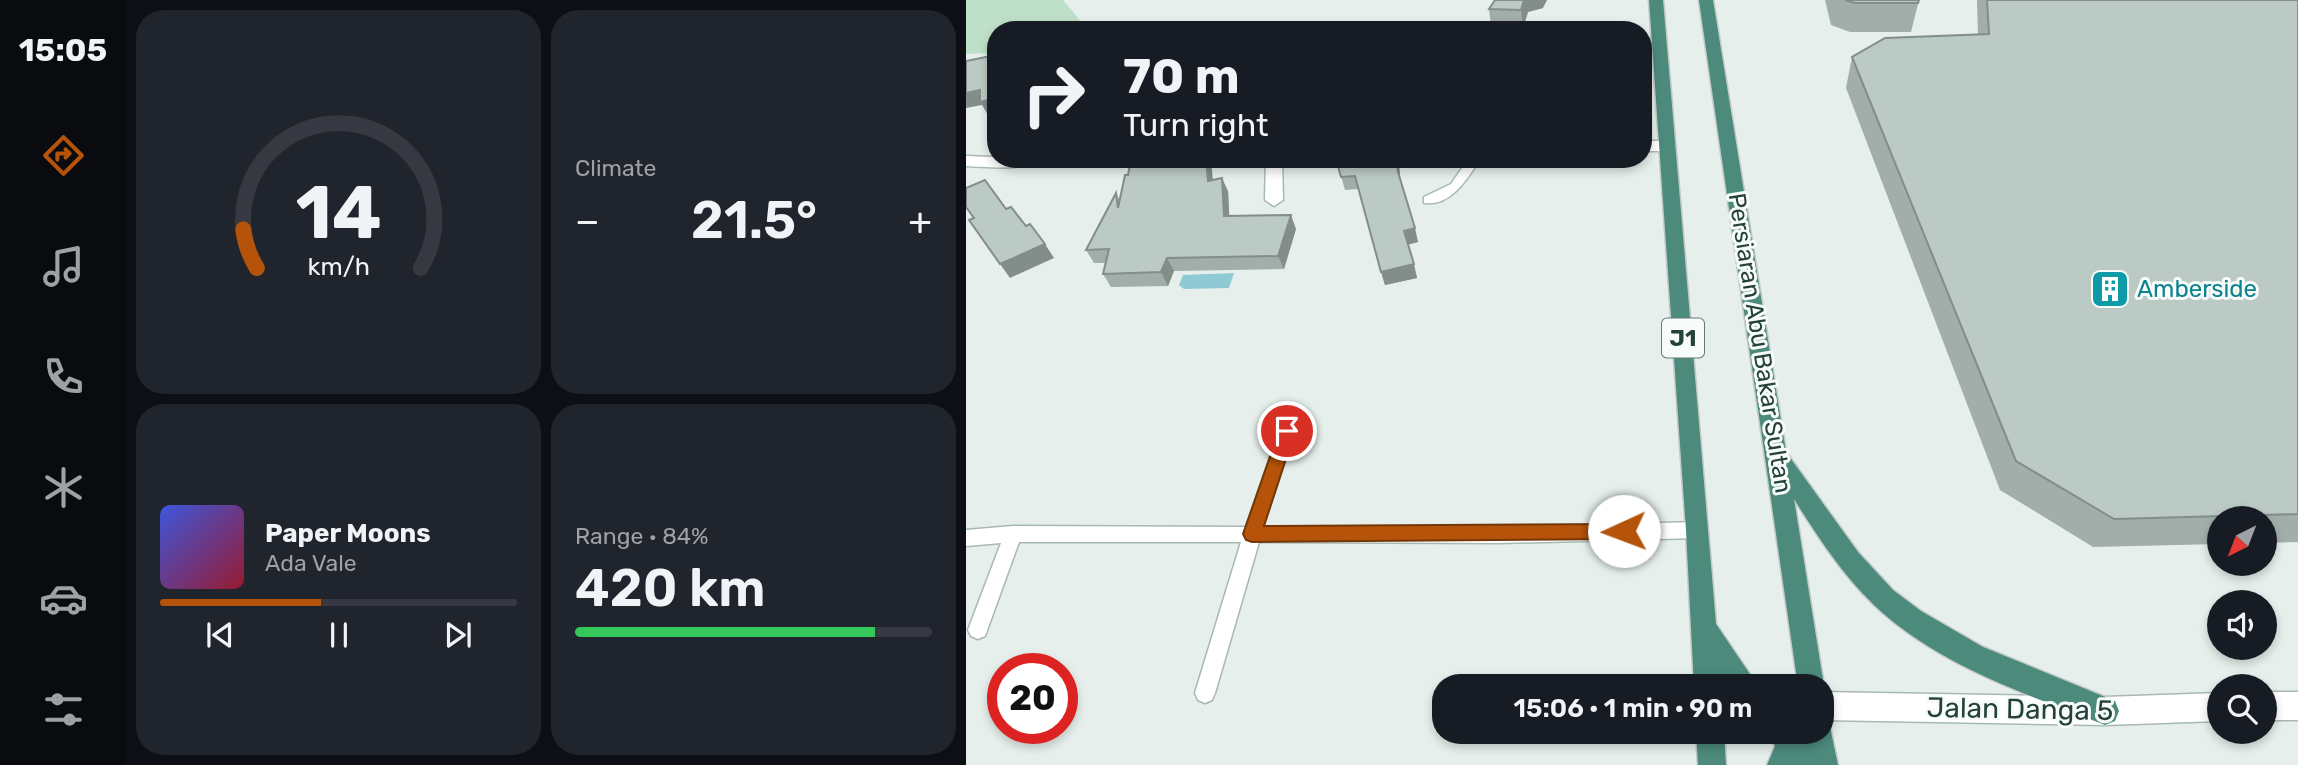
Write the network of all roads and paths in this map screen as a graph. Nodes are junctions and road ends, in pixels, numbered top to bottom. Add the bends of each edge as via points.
1 (1656, 0) edge
2 (1706, 0) edge
3 (1652, 146) edge
4 (1668, 146) junction
5 (966, 161) edge
6 (987, 162) edge
7 (1274, 168) edge
8 (1468, 168) edge
9 (1274, 200) dead end
10 (1429, 200) dead end
11 (1287, 431) dead end
12 (1776, 454) junction
13 (1698, 530) junction
14 (1013, 534) junction
15 (1252, 534) junction
16 (966, 538) edge
17 (1704, 627) junction
18 (978, 630) dead end
19 (1706, 674) edge
20 (1736, 674) edge
21 (1809, 674) edge
22 (1205, 693) dead end
23 (1834, 706) edge
24 (2277, 706) edge
25 (2298, 706) edge
26 (2207, 707) edge
27 (2105, 710) junction
28 (1711, 744) edge
29 (1821, 744) edge
30 (1712, 765) edge
31 (1824, 765) edge

1 - 4 highway, J1
2 - 12 highway, Persiaran Abu Bakar Sultan
3 - 4 street
4 - 13 highway, J1
5 - 6 street
7 - 9 street
8 - 10 lane via 1456,187
11 - 15 lane
12 - 21 highway, Persiaran Abu Bakar Sultan
12 - 27 highway via 1860,574 1922,628 2012,675
13 - 15 lane
13 - 17 highway, J1
14 - 15 lane
14 - 16 lane
14 - 18 lane
15 - 22 lane
17 - 19 highway, J1
17 - 20 highway
23 - 27 street, Jalan Danga 5
24 - 25 street
26 - 27 street, Jalan Danga 5
28 - 30 highway
29 - 31 highway

